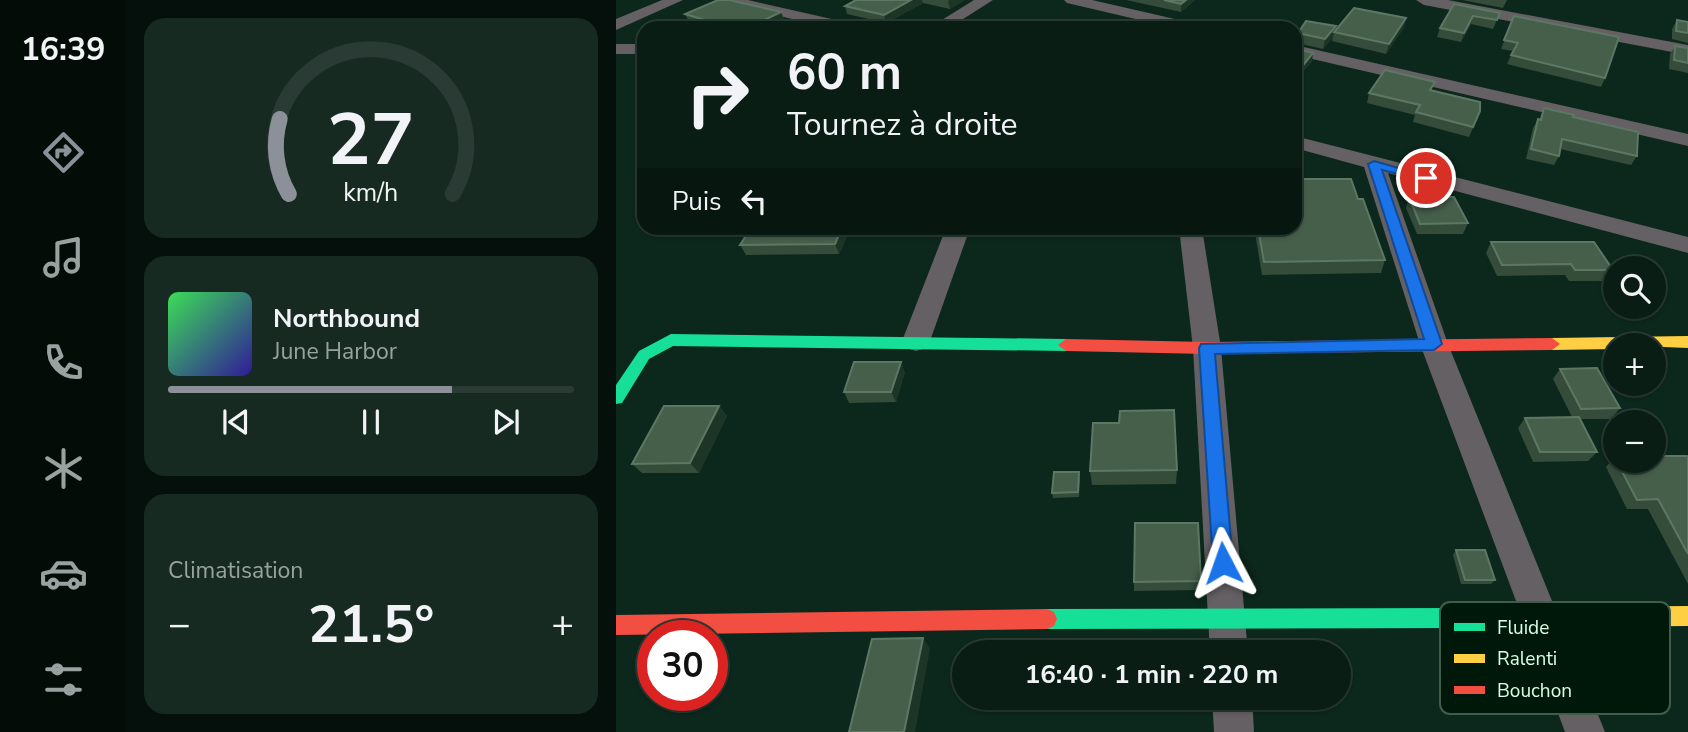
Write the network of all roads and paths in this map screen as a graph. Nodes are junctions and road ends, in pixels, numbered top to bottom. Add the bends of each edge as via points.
1 (675, 0) edge
2 (728, 0) edge
3 (985, 0) edge
4 (1072, 0) edge
5 (1424, 0) edge
6 (821, 21) edge
7 (949, 21) edge
8 (1154, 21) edge
9 (616, 25) edge
10 (616, 48) edge
11 (637, 49) edge
12 (1688, 50) edge
13 (1302, 52) edge
14 (1688, 140) edge
15 (1302, 144) edge
16 (1374, 164) junction
17 (955, 235) edge
18 (1191, 235) edge
19 (1688, 245) edge
20 (916, 341) junction
21 (1688, 342) edge
22 (1434, 344) junction
23 (1207, 348) junction
24 (616, 398) edge
25 (1535, 602) edge
26 (1670, 616) edge
27 (1688, 616) edge
28 (1227, 617) junction
29 (1440, 618) edge
30 (616, 625) edge
31 (1228, 640) edge
32 (1233, 710) edge
33 (1578, 714) edge
34 (1234, 732) edge
35 (1585, 732) edge

1 - 9 street
2 - 6 street
3 - 7 street
4 - 8 street
5 - 12 street
10 - 11 street
13 - 14 street
15 - 16 street
16 - 19 street
16 - 22 street
17 - 20 street
18 - 23 street
20 - 23 street
20 - 24 street via 671,340 655,344 641,355
21 - 22 street
22 - 23 street
22 - 25 street
23 - 28 street
26 - 27 street
28 - 29 street
28 - 30 street
28 - 31 street
32 - 34 street
33 - 35 street

